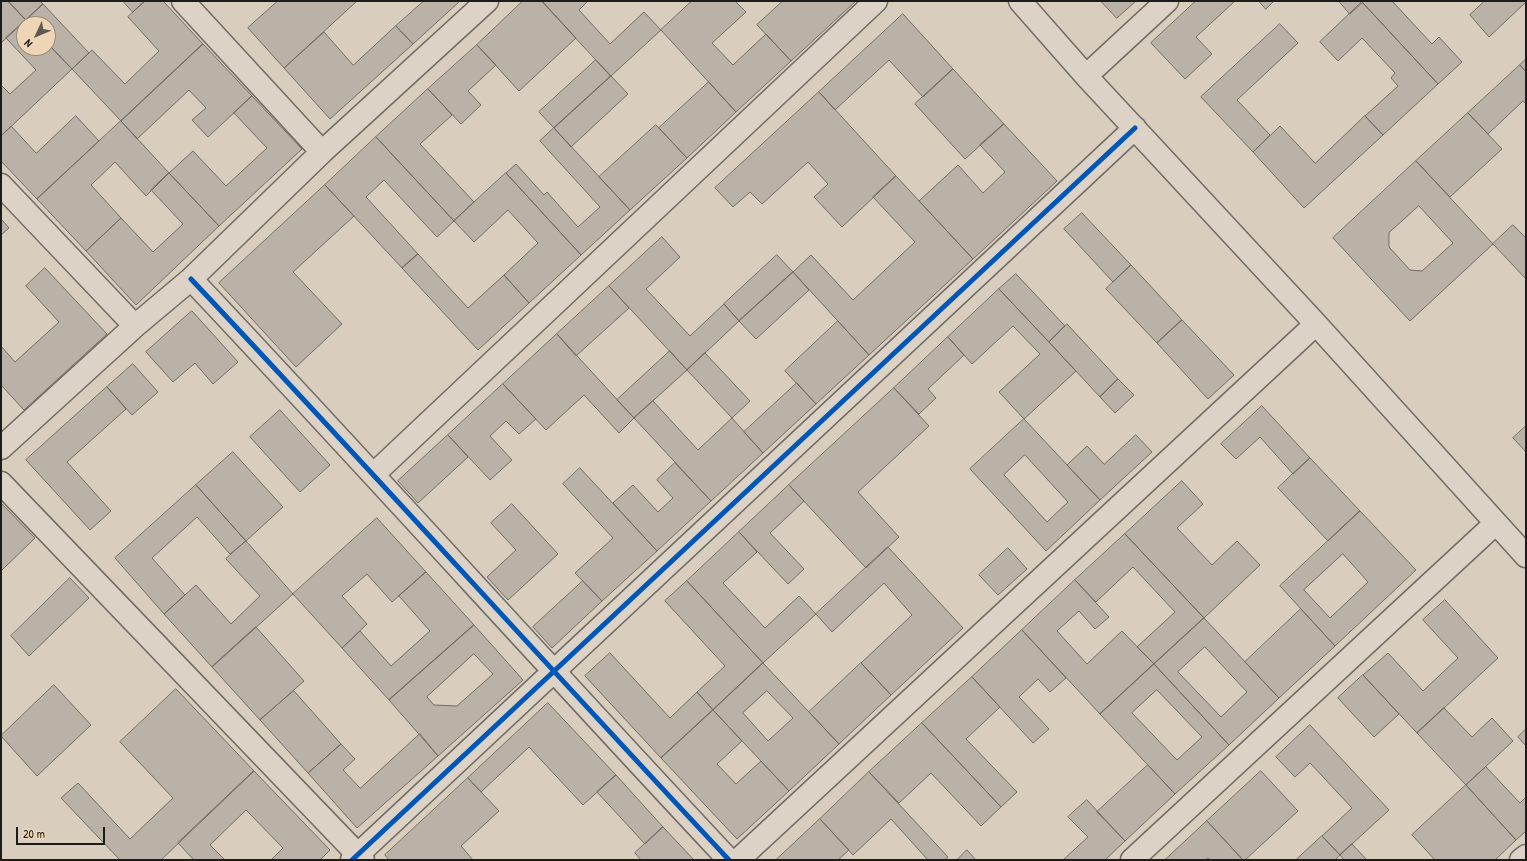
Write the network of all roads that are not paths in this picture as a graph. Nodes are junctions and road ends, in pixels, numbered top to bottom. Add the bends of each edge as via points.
1 (183, 1) edge
2 (487, 1) edge
3 (876, 1) edge
4 (1020, 1) edge
5 (1167, 1) edge
6 (1086, 76) junction
7 (1135, 128) junction
8 (322, 152) junction
9 (1, 185) edge
10 (191, 279) junction
11 (1316, 324) junction
12 (135, 326) junction
13 (1, 448) edge
14 (374, 474) junction
15 (1, 483) edge
16 (1496, 524) junction
17 (1526, 556) edge
18 (553, 672) junction
19 (1526, 856) edge
20 (357, 858) edge
21 (728, 860) edge
22 (738, 860) edge
23 (1132, 860) edge
24 (1521, 860) edge

1 - 8 street
2 - 8 street
3 - 14 street
4 - 6 street
5 - 6 street
6 - 7 street
7 - 11 street
7 - 18 street
8 - 10 street
9 - 12 street
10 - 12 street
10 - 14 street
11 - 16 street
11 - 22 street
12 - 13 street
14 - 18 street
15 - 20 street
16 - 17 street
16 - 23 street
18 - 20 street
18 - 21 street
19 - 24 street

